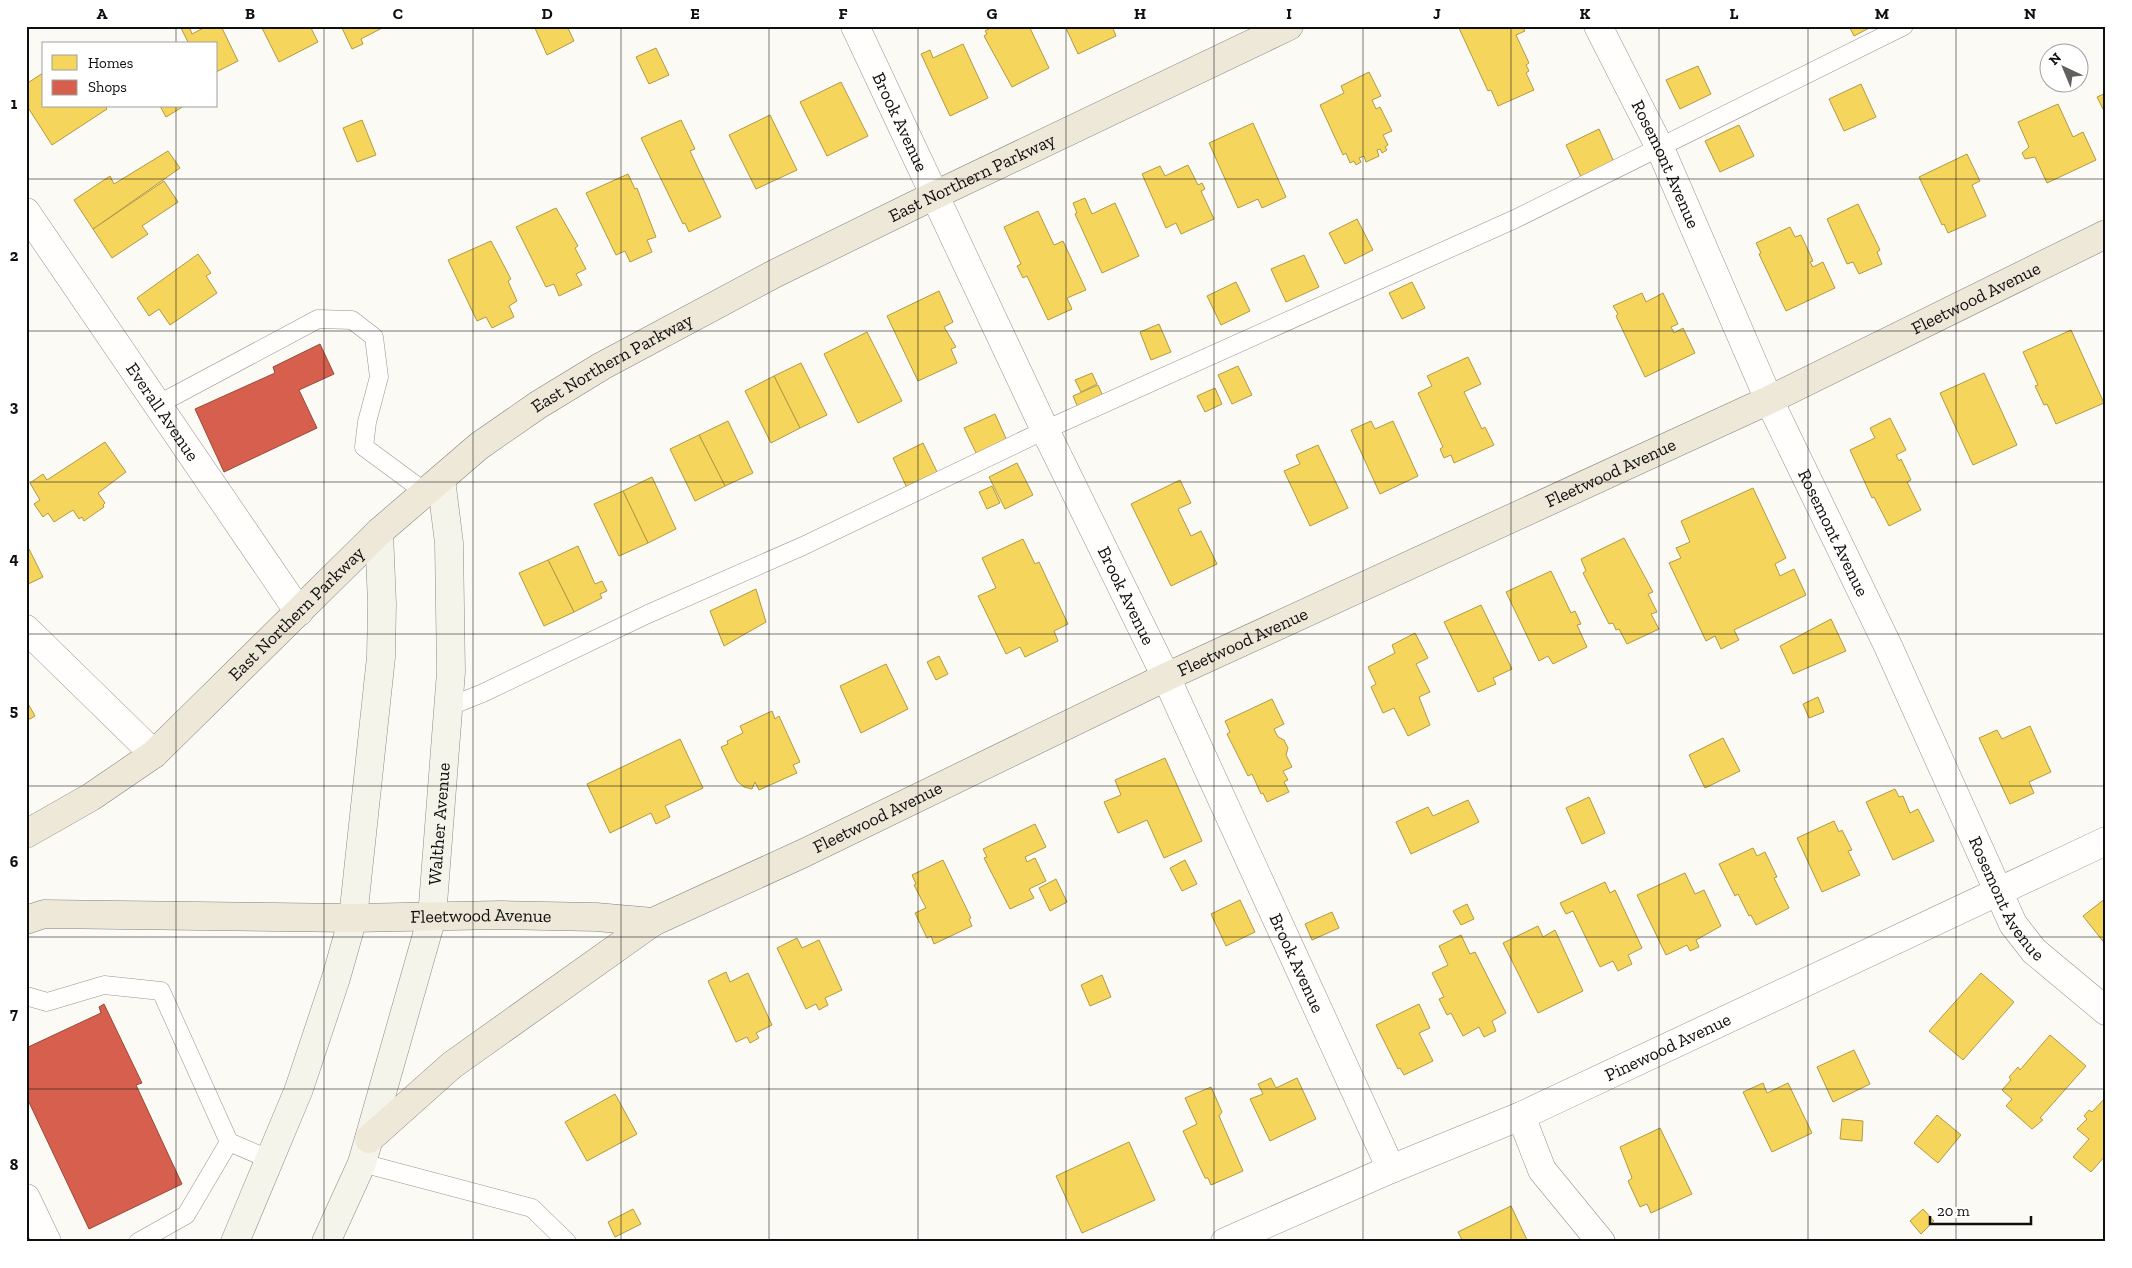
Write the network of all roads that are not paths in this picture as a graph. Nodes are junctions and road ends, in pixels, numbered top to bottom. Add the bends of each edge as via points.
1 (855, 26) edge
2 (1289, 26) edge
3 (1598, 26) edge
4 (1904, 26) edge
5 (1660, 148) junction
6 (933, 196) junction
7 (26, 212) edge
8 (2106, 234) edge
9 (1769, 400) junction
10 (157, 405) junction
11 (1045, 430) junction
12 (433, 486) junction
13 (379, 532) junction
14 (299, 612) junction
15 (26, 630) edge
16 (1166, 676) junction
17 (448, 707) junction
18 (154, 754) junction
19 (26, 834) edge
20 (2106, 841) edge
21 (2000, 891) junction
22 (432, 916) junction
23 (352, 918) junction
24 (26, 920) edge
25 (653, 922) junction
26 (26, 996) edge
27 (2106, 1011) edge
28 (1521, 1116) junction
29 (229, 1142) junction
30 (365, 1151) junction
31 (271, 1160) junction
32 (1391, 1169) junction
33 (26, 1198) edge
34 (47, 1242) edge
35 (138, 1242) edge
36 (235, 1242) edge
37 (326, 1242) edge
38 (567, 1242) edge
39 (1226, 1242) edge
40 (1601, 1242) edge

1 - 6 street, Brook Avenue
2 - 6 main road, East Northern Parkway
3 - 5 street, Rosemont Avenue
4 - 5 lane
5 - 9 street, Rosemont Avenue
5 - 11 lane via 1515,219
6 - 11 street, Brook Avenue
6 - 12 main road, East Northern Parkway via 774,274 602,366 478,446
7 - 10 street, Everall Avenue
8 - 9 main road, Fleetwood Avenue
9 - 16 main road, Fleetwood Avenue
9 - 21 street, Rosemont Avenue via 1888,646
10 - 12 lane via 318,319 352,320 374,337 379,377 364,447
10 - 14 street, Everall Avenue
11 - 16 street, Brook Avenue
11 - 17 lane via 803,546
12 - 13 main road, East Northern Parkway
12 - 17 main road, Walther Avenue via 449,543 452,672
13 - 14 main road, East Northern Parkway
13 - 23 main road via 381,657
14 - 18 main road, East Northern Parkway
15 - 18 street
16 - 25 main road, Fleetwood Avenue via 804,853
16 - 32 street, Brook Avenue
17 - 22 main road, Walther Avenue
18 - 19 main road, East Northern Parkway via 91,797
20 - 21 street, Pinewood Avenue
21 - 27 street, Rosemont Avenue via 2014,924 2034,951
21 - 28 street, Pinewood Avenue
22 - 23 main road, Fleetwood Avenue
22 - 25 main road, Fleetwood Avenue via 596,917
22 - 30 main road, Walther Avenue
23 - 24 main road via 44,914
23 - 31 main road via 302,1080
25 - 30 main road via 452,1065
26 - 29 lane via 47,1002 104,985 161,992
28 - 32 street, Pinewood Avenue
28 - 40 street via 1542,1170
29 - 31 lane
29 - 35 lane via 186,1214
30 - 37 main road, Walther Avenue
30 - 38 lane via 532,1208
31 - 36 main road
32 - 39 street, Pinewood Avenue
33 - 34 street

